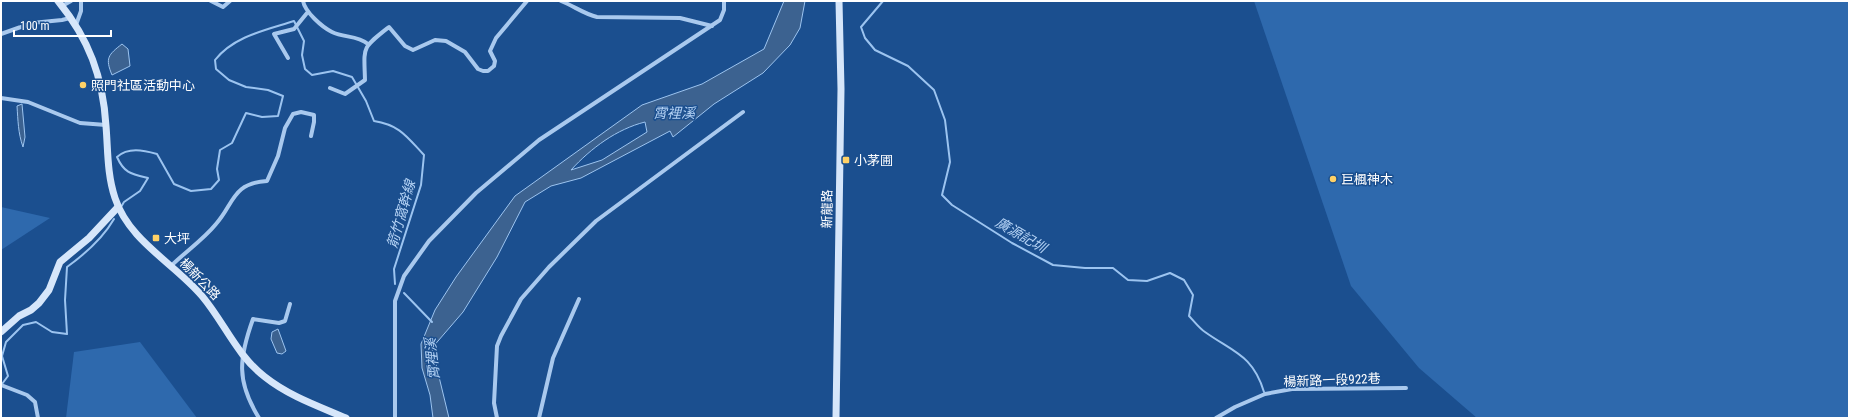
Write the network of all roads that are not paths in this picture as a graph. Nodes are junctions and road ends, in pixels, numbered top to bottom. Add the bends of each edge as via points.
1 (72, 1) edge
2 (81, 1) edge
3 (211, 1) edge
4 (230, 1) edge
5 (302, 1) edge
6 (528, 1) edge
7 (561, 1) edge
8 (724, 1) edge
9 (840, 1) edge
10 (60, 4) edge
11 (307, 13) junction
12 (70, 18) junction
13 (76, 25) junction
14 (712, 26) junction
15 (1, 34) edge
16 (368, 44) junction
17 (288, 58) dead end
18 (330, 88) dead end
19 (1, 98) edge
20 (743, 112) dead end
21 (106, 125) junction
22 (311, 136) dead end
23 (118, 207) junction
24 (170, 266) junction
25 (579, 299) dead end
26 (290, 304) dead end
27 (1, 332) edge
28 (243, 355) junction
29 (1, 385) edge
30 (1406, 388) dead end
31 (38, 418) edge
32 (259, 418) edge
33 (346, 418) edge
34 (395, 418) edge
35 (497, 418) edge
36 (539, 418) edge
37 (836, 418) edge
38 (1216, 418) edge

1 - 10 street
2 - 13 street via 81,11
3 - 4 street via 223,7
5 - 11 street
6 - 16 street via 496,38 490,51 495,61 494,66 488,71 478,69 465,52 446,41 435,40 413,50 389,27
7 - 14 street via 597,17 680,18
8 - 14 street via 720,20
9 - 37 street, 新龍路
10 - 12 street, 楊新公路
11 - 16 street via 332,32 362,39
11 - 17 street via 294,29 274,34
12 - 13 street, 楊新公路
12 - 15 street via 32,23
13 - 21 street, 楊新公路 via 97,70
14 - 34 street via 539,140 476,193 429,241 404,276 395,301
16 - 18 street via 364,53 366,80 345,94
19 - 21 street via 28,102 80,123
20 - 35 street via 596,221 521,299 497,346 494,403
21 - 23 street, 楊新公路 via 110,181
22 - 24 street via 314,115 301,112 293,114 285,128 278,156 267,181 239,190 216,224
23 - 24 street, 楊新公路 via 130,227
23 - 27 street via 89,238 60,262 49,290 39,303 8,324
24 - 28 street, 楊新公路 via 202,295
25 - 36 street via 553,358
26 - 28 street via 285,321 279,323 253,319
28 - 32 street via 242,380
28 - 33 street, 楊新公路 via 274,384
29 - 31 street via 27,394 35,402
30 - 38 street, 楊新路一段922巷 via 1292,389 1265,394

